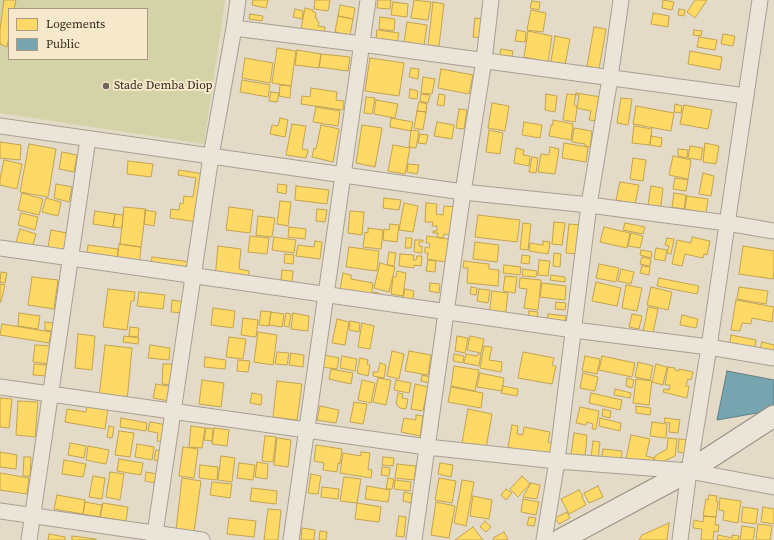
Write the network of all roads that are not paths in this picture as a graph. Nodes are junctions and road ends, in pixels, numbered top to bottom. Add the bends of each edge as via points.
1 (238, 0) edge
2 (368, 0) edge
3 (491, 0) edge
4 (621, 0) edge
5 (760, 0) edge
6 (234, 28) junction
7 (361, 44) junction
8 (484, 60) junction
9 (610, 78) junction
10 (746, 96) junction
11 (0, 126) edge
12 (88, 139) junction
13 (211, 156) junction
14 (343, 175) junction
15 (463, 192) junction
16 (589, 205) junction
17 (727, 223) junction
18 (774, 231) edge
19 (0, 248) edge
20 (71, 258) junction
21 (193, 276) junction
22 (326, 295) junction
23 (446, 312) junction
24 (574, 330) junction
25 (709, 347) junction
26 (774, 358) edge
27 (0, 387) edge
28 (51, 394) junction
29 (173, 411) junction
30 (774, 416) edge
31 (306, 430) junction
32 (427, 447) junction
33 (557, 461) junction
34 (689, 471) junction
35 (774, 487) edge
36 (0, 510) edge
37 (33, 515) junction
38 (155, 537) edge
39 (29, 540) edge
40 (202, 540) edge
41 (291, 540) edge
42 (414, 540) edge
43 (544, 540) edge
44 (560, 540) edge
45 (680, 540) edge

1 - 6 street
2 - 7 street
3 - 8 street
4 - 9 street
5 - 10 street
6 - 7 street
6 - 13 street
7 - 8 street
7 - 14 street
8 - 9 street
8 - 15 street
9 - 10 street
9 - 16 street
10 - 17 street
11 - 12 street
12 - 13 street
12 - 20 street
13 - 14 street
13 - 21 street
14 - 15 street
14 - 22 street
15 - 16 street
15 - 23 street
16 - 17 street
16 - 24 street
17 - 18 street
17 - 25 street
19 - 20 street
20 - 21 street
20 - 28 street
21 - 22 street
21 - 29 street
22 - 23 street
22 - 31 street
23 - 24 street
23 - 32 street
24 - 25 street
24 - 33 street
25 - 26 street
25 - 34 street
27 - 28 street
28 - 29 street
28 - 37 street
29 - 31 street
29 - 38 street
30 - 34 main road
31 - 32 street
31 - 41 street
32 - 33 street
32 - 42 street
33 - 34 street
33 - 43 street
34 - 35 street
34 - 44 main road
34 - 45 street
36 - 37 street
37 - 38 street
37 - 39 street
38 - 40 street

